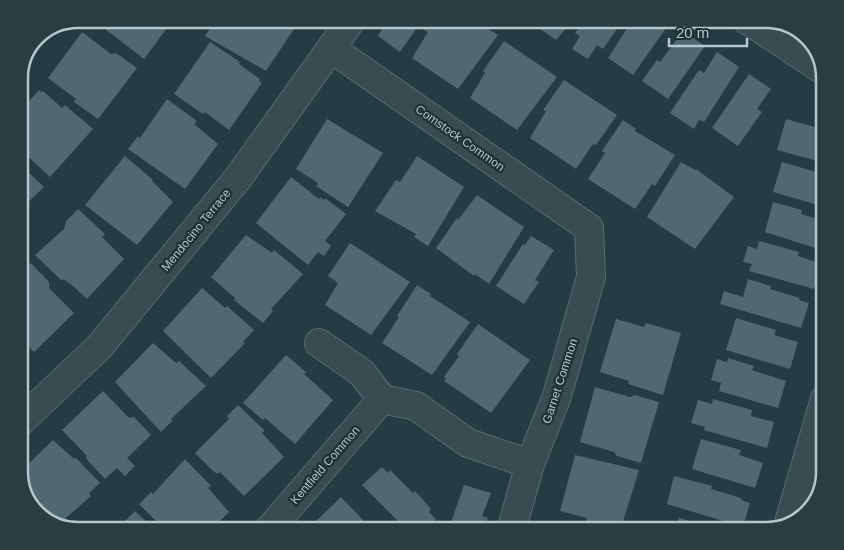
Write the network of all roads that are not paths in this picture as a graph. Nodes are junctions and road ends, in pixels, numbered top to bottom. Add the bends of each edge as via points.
1 (346, 28) edge
2 (760, 28) edge
3 (332, 48) junction
4 (815, 65) edge
5 (589, 228) joint
6 (319, 343) dead end
7 (382, 399) junction
8 (28, 414) edge
9 (816, 430) edge
10 (530, 464) junction
11 (791, 516) edge
12 (276, 522) edge
13 (514, 522) edge

1 - 3 street, Mendocino Terrace
2 - 4 street
3 - 5 street, Comstock Common
3 - 8 street, Mendocino Terrace via 238,178 100,346
5 - 10 street, Garnet Common via 591,277 557,396
6 - 7 street via 362,373
7 - 10 street via 416,406 468,443
7 - 12 street, Kentfield Common
9 - 11 street
10 - 13 street, Garnet Common

